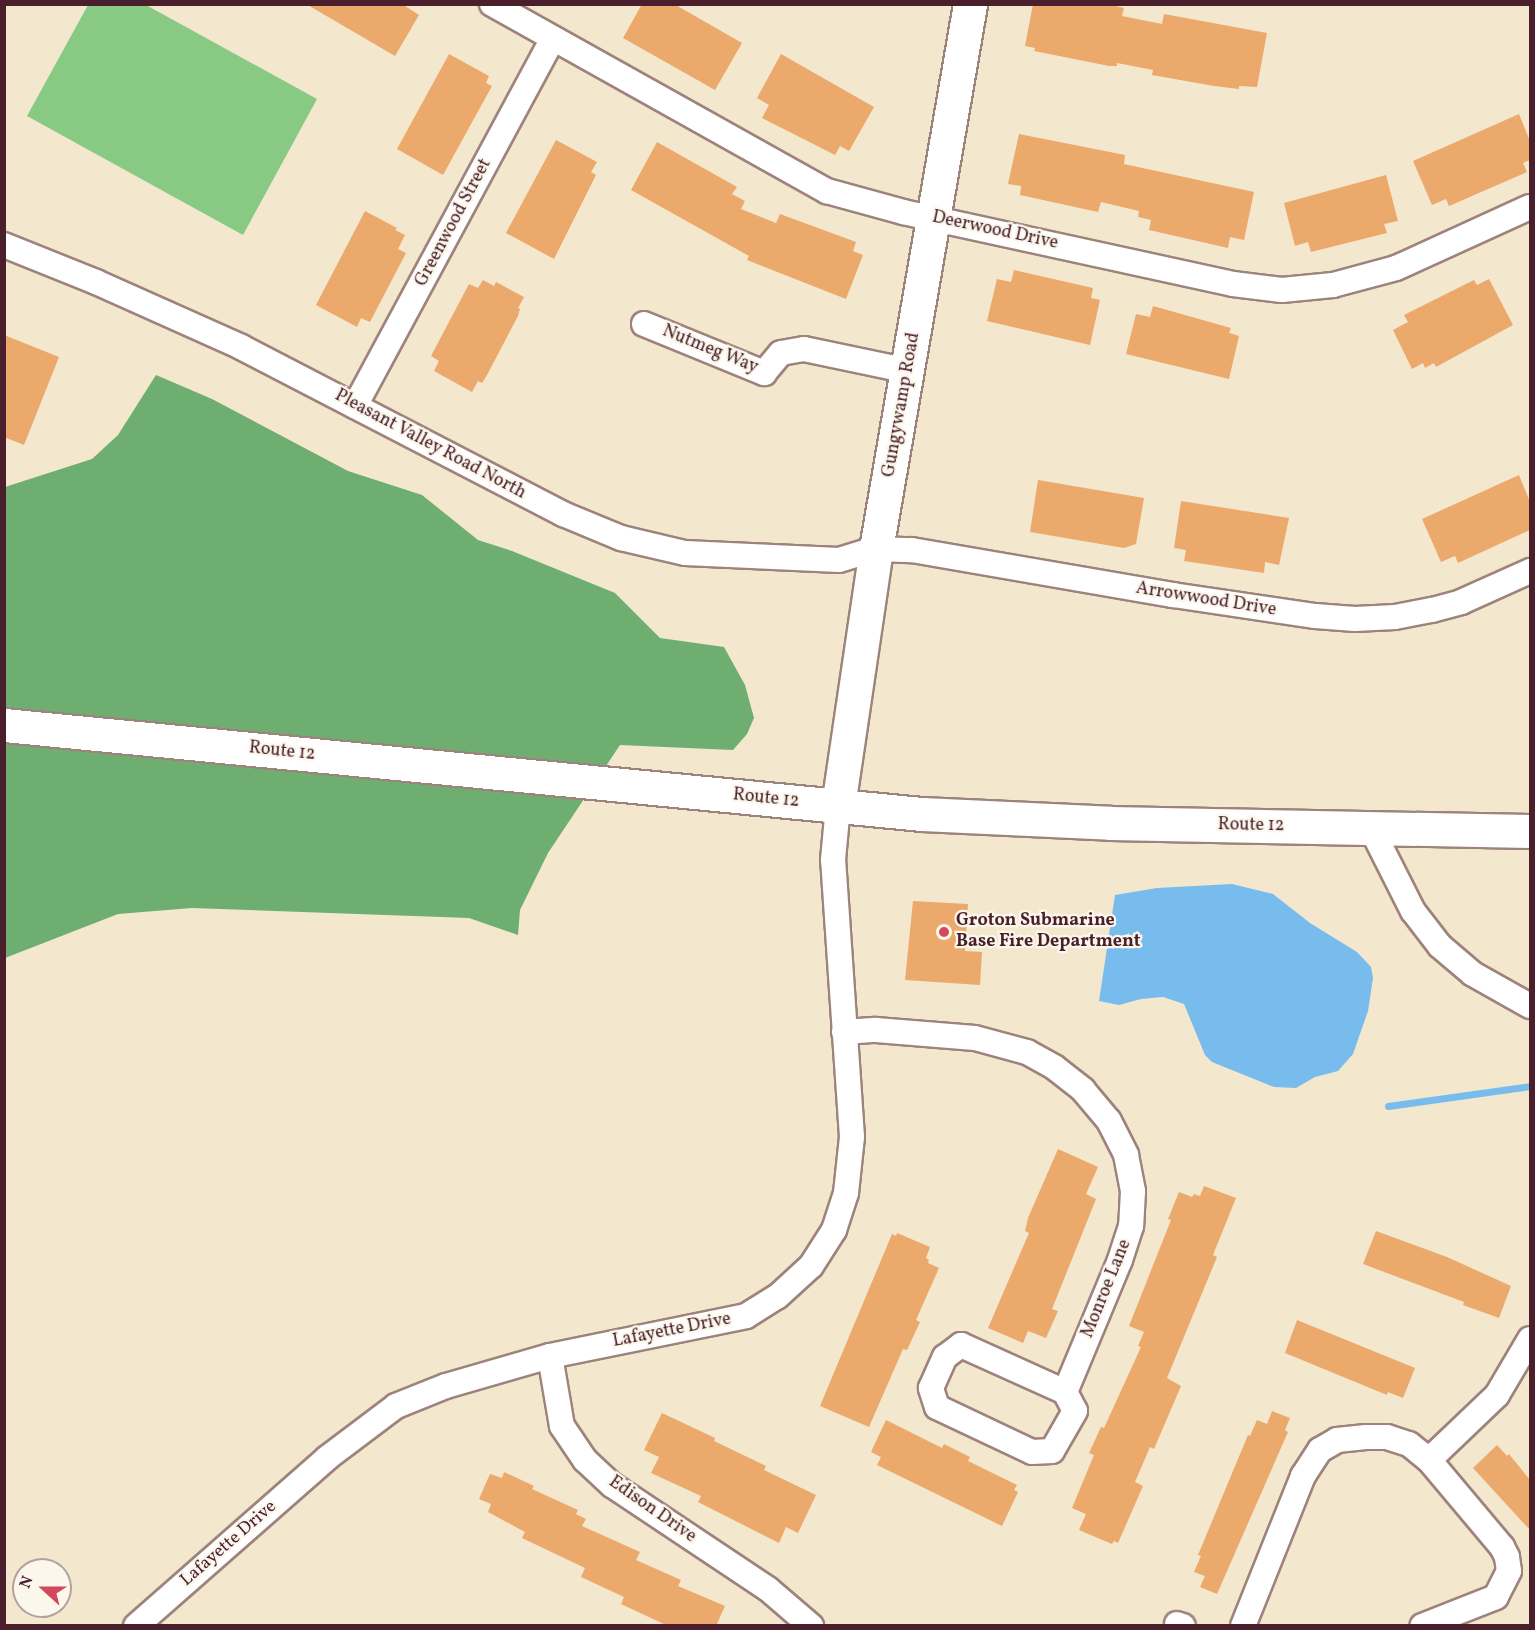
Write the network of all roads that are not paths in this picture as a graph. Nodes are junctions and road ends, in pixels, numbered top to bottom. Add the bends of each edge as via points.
1 (492, 4) edge
2 (970, 4) edge
3 (552, 40) junction
4 (1530, 207) edge
5 (933, 218) junction
6 (4, 245) edge
7 (644, 324) dead end
8 (908, 372) junction
9 (355, 406) junction
10 (876, 549) junction
11 (1530, 571) edge
12 (4, 725) edge
13 (838, 806) junction
14 (1371, 828) junction
15 (1530, 831) edge
16 (1530, 1006) edge
17 (844, 1032) junction
18 (1530, 1339) edge
19 (550, 1356) junction
20 (1065, 1392) junction
21 (1429, 1460) junction
22 (136, 1626) edge
23 (811, 1626) edge
24 (1243, 1626) edge
25 (1422, 1626) edge

1 - 3 street, Deerwood Drive
2 - 5 main road, Gungywamp Road
3 - 5 street, Deerwood Drive via 827,191
3 - 9 street, Greenwood Street
4 - 5 street, Deerwood Drive via 1396,268 1333,285 1282,290 1221,281
5 - 8 main road, Gungywamp Road
6 - 9 street, Pleasant Valley Road North via 241,347
7 - 8 street, Nutmeg Way via 764,373 780,353 804,349
8 - 10 main road, Gungywamp Road
9 - 10 street, Pleasant Valley Road North via 494,480 621,538 685,553 755,558 839,560
10 - 11 street, Arrowwood Drive via 912,550 1173,596 1354,619 1432,610 1461,602
10 - 13 main road, Gungywamp Road
12 - 13 main road, Route 12
13 - 14 main road, Route 12 via 1017,819
13 - 17 street, Lafayette Drive via 833,860
14 - 15 main road, Route 12
14 - 16 street via 1413,911 1440,946 1473,974
17 - 19 street, Lafayette Drive via 852,1137 846,1193 834,1230 811,1266 777,1297 746,1316
17 - 20 street, Monroe Lane via 876,1030 975,1038 1026,1052 1054,1067 1083,1090 1109,1121 1126,1155 1133,1191 1131,1226
18 - 21 street via 1497,1395
19 - 22 street, Lafayette Drive via 446,1386 396,1406 327,1458
19 - 23 street, Edison Drive via 562,1426 585,1460 612,1485 768,1589
20 - 20 street via 961,1345 945,1357 931,1388 937,1407 1032,1452 1052,1451 1075,1411
21 - 24 street via 1409,1444 1387,1437 1336,1440 1320,1450 1303,1476
21 - 25 street via 1502,1547 1509,1571 1497,1597

